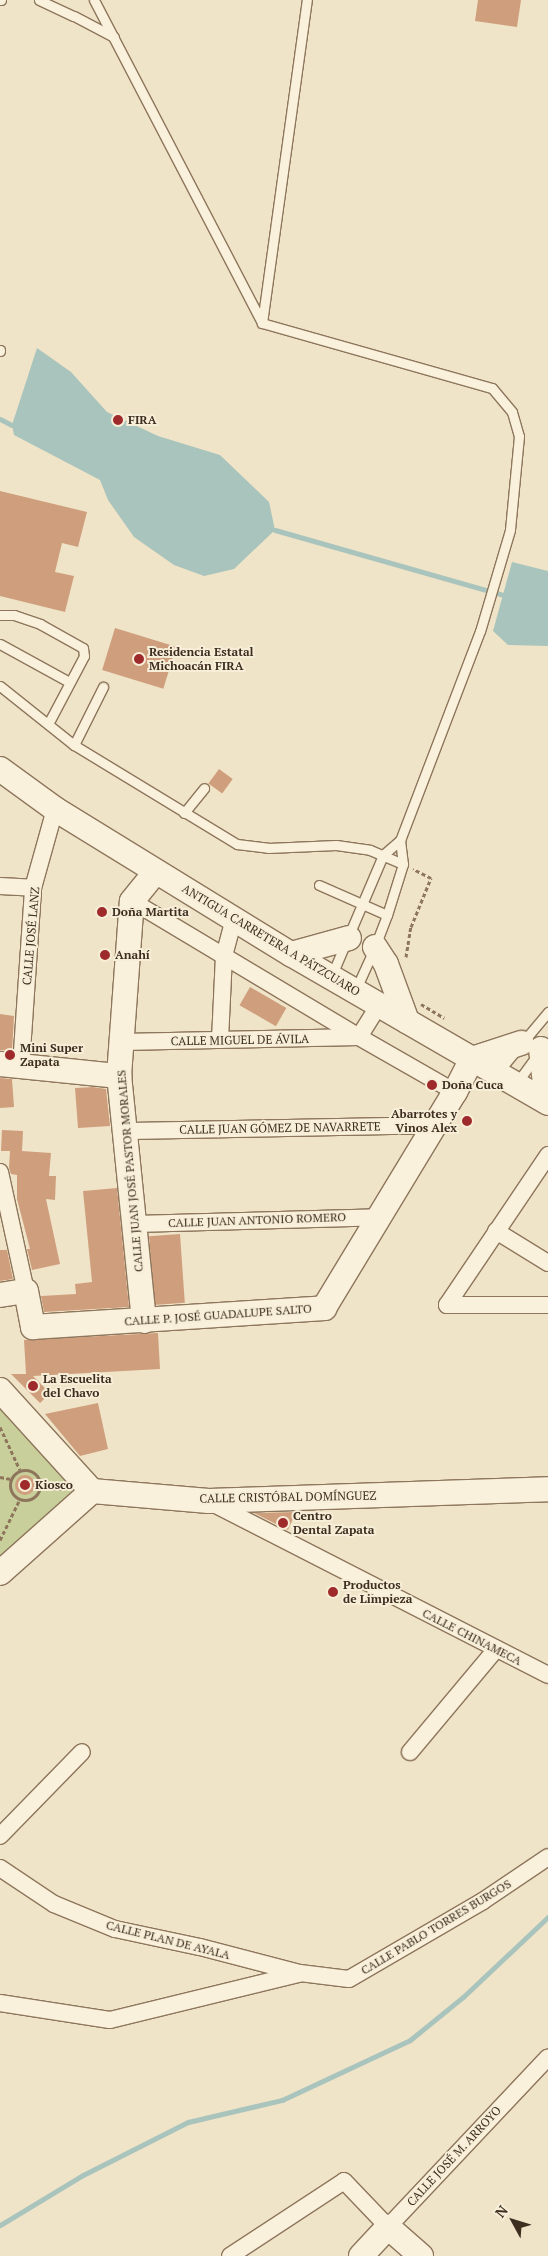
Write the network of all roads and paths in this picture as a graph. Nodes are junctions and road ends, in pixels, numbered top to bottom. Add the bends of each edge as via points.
1 (39, 0) edge
2 (94, 0) edge
3 (306, 0) edge
4 (114, 37) junction
5 (262, 323) junction
6 (0, 615) edge
7 (0, 644) edge
8 (69, 682) junction
9 (0, 686) edge
10 (103, 687) dead end
11 (48, 724) junction
12 (74, 745) junction
13 (0, 769) edge
14 (204, 788) dead end
15 (55, 808) junction
16 (184, 813) junction
17 (400, 840) junction
18 (383, 854) junction
19 (403, 864) junction
20 (156, 870) junction
21 (320, 885) dead end
22 (0, 886) edge
23 (33, 888) junction
24 (132, 901) junction
25 (362, 904) junction
26 (387, 915) junction
27 (234, 919) junction
28 (362, 942) junction
29 (291, 954) junction
30 (224, 956) junction
31 (406, 963) dead end
32 (331, 977) junction
33 (354, 991) junction
34 (379, 1005) junction
35 (412, 1012) junction
36 (548, 1012) edge
37 (448, 1020) dead end
38 (359, 1037) junction
39 (220, 1040) junction
40 (122, 1042) junction
41 (537, 1044) edge
42 (472, 1059) junction
43 (11, 1065) edge
44 (119, 1076) junction
45 (507, 1079) junction
46 (455, 1092) junction
47 (548, 1103) edge
48 (435, 1125) junction
49 (125, 1131) junction
50 (548, 1155) edge
51 (0, 1172) edge
52 (380, 1217) junction
53 (134, 1224) junction
54 (496, 1231) junction
55 (548, 1263) edge
56 (26, 1292) junction
57 (0, 1295) edge
58 (548, 1305) edge
59 (144, 1321) junction
60 (0, 1390) edge
61 (0, 1427) edge
62 (20, 1470) junction
63 (0, 1477) edge
64 (11, 1479) junction
65 (548, 1489) edge
66 (92, 1491) junction
67 (20, 1499) junction
68 (209, 1501) junction
69 (0, 1540) edge
70 (0, 1573) edge
71 (496, 1649) junction
72 (548, 1676) edge
73 (82, 1752) dead end
74 (410, 1752) dead end
75 (0, 1836) edge
76 (548, 1857) edge
77 (0, 1868) edge
78 (300, 1973) junction
79 (349, 1979) joint
80 (0, 2003) edge
81 (548, 2057) edge
82 (388, 2227) junction
83 (230, 2256) edge
84 (361, 2256) edge
85 (421, 2256) edge

1 - 4 lane
2 - 4 lane
3 - 5 lane
4 - 5 lane
5 - 17 lane via 492,388 512,412 518,436 510,530 480,631
6 - 8 lane via 14,614 40,624 83,648 84,656
7 - 8 lane
8 - 11 lane
9 - 11 lane
10 - 12 lane
11 - 12 lane
12 - 16 lane
13 - 15 street, ANTIGUA CARRETERA A PÁTZCUARO
14 - 16 lane
15 - 20 street, ANTIGUA CARRETERA A PÁTZCUARO
15 - 23 street, CALLE JOSÉ LANZ
16 - 18 lane via 237,844 268,848 336,845
17 - 18 lane
17 - 19 lane
18 - 19 lane
18 - 25 lane
19 - 26 lane
19 - 31 path via 431,878 411,926
20 - 24 street
20 - 27 street, ANTIGUA CARRETERA A PÁTZCUARO
21 - 25 lane
22 - 23 street
23 - 43 street, CALLE JOSÉ LANZ
24 - 30 street
24 - 40 street, CALLE JUAN JOSÉ PASTOR MORALES
25 - 26 lane
25 - 28 lane
26 - 28 lane
27 - 29 street, ANTIGUA CARRETERA A PÁTZCUARO
27 - 30 street
28 - 29 street
28 - 32 lane
28 - 33 lane
28 - 35 street via 386,964
29 - 32 street, ANTIGUA CARRETERA A PÁTZCUARO
30 - 38 street
30 - 39 street
32 - 33 street, ANTIGUA CARRETERA A PÁTZCUARO
33 - 34 street, ANTIGUA CARRETERA A PÁTZCUARO
34 - 35 street, ANTIGUA CARRETERA A PÁTZCUARO
34 - 38 street
35 - 37 path
35 - 42 street, ANTIGUA CARRETERA A PÁTZCUARO
36 - 41 lane
38 - 39 street, CALLE MIGUEL DE ÁVILA
38 - 46 street
39 - 40 street, CALLE MIGUEL DE ÁVILA
40 - 44 street, CALLE JUAN JOSÉ PASTOR MORALES
41 - 42 street
41 - 45 lane
41 - 45 lane
41 - 47 street
42 - 45 street, ANTIGUA CARRETERA A PÁTZCUARO
42 - 46 street, CALLE P. JOSÉ GUADALUPE SALTO
43 - 44 street
44 - 49 street, CALLE JUAN JOSÉ PASTOR MORALES
45 - 47 street, ANTIGUA CARRETERA A PÁTZCUARO
46 - 48 street, CALLE P. JOSÉ GUADALUPE SALTO
48 - 49 street, CALLE JUAN GÓMEZ DE NAVARRETE
48 - 52 street, CALLE P. JOSÉ GUADALUPE SALTO
49 - 53 street, CALLE JUAN JOSÉ PASTOR MORALES
50 - 54 street
51 - 56 street
52 - 53 street, CALLE JUAN ANTONIO ROMERO
52 - 59 street, CALLE P. JOSÉ GUADALUPE SALTO via 324,1308
53 - 59 street, CALLE JUAN JOSÉ PASTOR MORALES
54 - 55 street
54 - 58 street via 447,1305
56 - 57 street
56 - 59 street, CALLE P. JOSÉ GUADALUPE SALTO via 33,1327
60 - 66 street
61 - 62 path
62 - 64 path
62 - 67 path via 34,1474 39,1487 30,1498
63 - 64 path
64 - 67 path via 12,1493
65 - 68 street, CALLE CRISTÓBAL DOMÍNGUEZ
66 - 68 street, CALLE CRISTÓBAL DOMÍNGUEZ
66 - 70 street
67 - 69 path
68 - 71 street, CALLE CHINAMECA
71 - 72 street, CALLE CHINAMECA
71 - 74 street
73 - 75 street
76 - 79 street, CALLE PABLO TORRES BURGOS via 483,1901
77 - 78 street, CALLE PLAN DE AYALA via 54,1904 115,1929
78 - 79 street, CALLE PLAN DE AYALA
78 - 80 street via 110,2020
81 - 82 street, CALLE JOSÉ M. ARROYO
82 - 83 street via 344,2181
82 - 84 street, CALLE JOSÉ M. ARROYO
82 - 85 street

